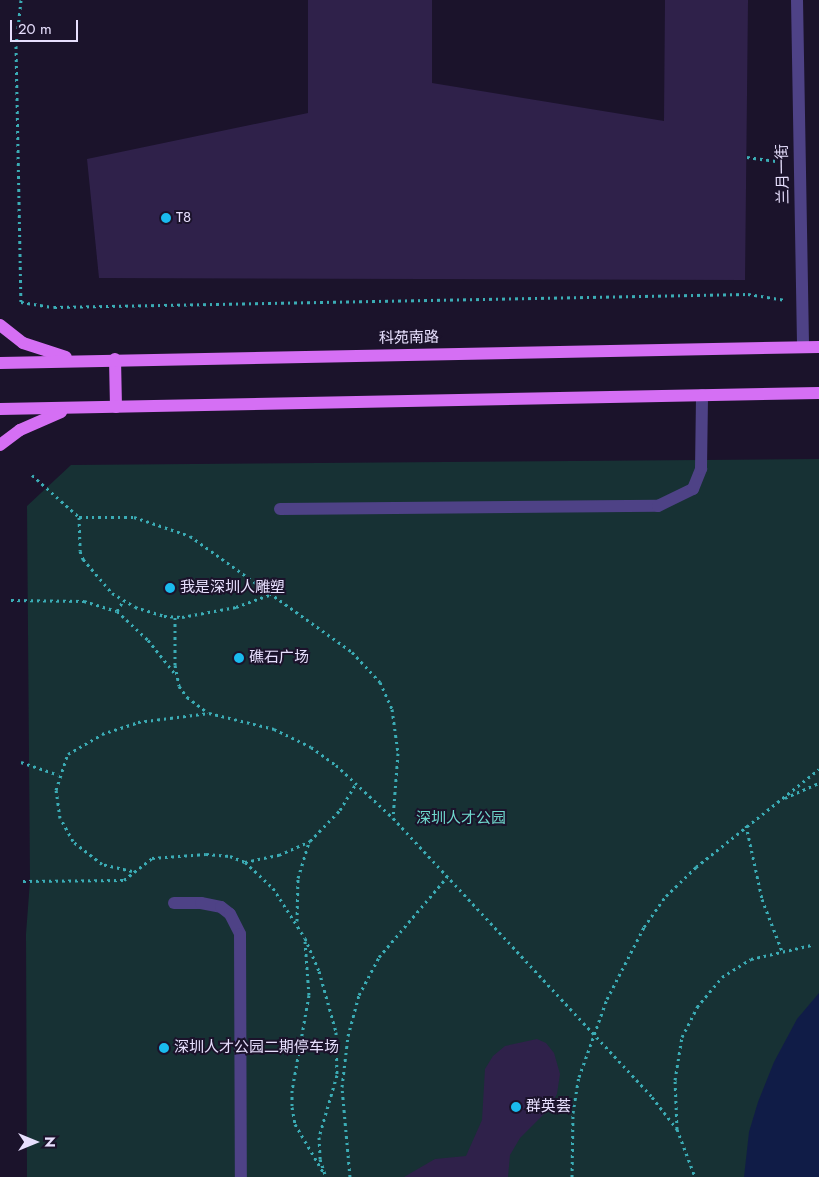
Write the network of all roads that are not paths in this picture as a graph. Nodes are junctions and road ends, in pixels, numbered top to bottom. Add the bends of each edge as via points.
1 (797, 0) edge
2 (0, 325) edge
3 (803, 347) junction
4 (819, 347) edge
5 (115, 359) junction
6 (78, 360) junction
7 (0, 363) edge
8 (819, 393) edge
9 (702, 395) junction
10 (116, 407) junction
11 (76, 408) junction
12 (0, 409) edge
13 (0, 445) edge
14 (280, 509) dead end
15 (174, 903) dead end
16 (241, 1177) edge

1 - 3 street, 兰月一街
2 - 6 main road via 22,343
3 - 4 main road, 科苑南路
3 - 5 main road, 科苑南路
5 - 6 main road, 科苑南路
5 - 10 main road
6 - 7 main road, 科苑南路
8 - 9 main road
9 - 10 main road
9 - 14 street via 701,469 693,489 658,506
10 - 11 main road
11 - 12 main road
11 - 13 main road via 20,430
15 - 16 street via 221,907 230,914 240,934

